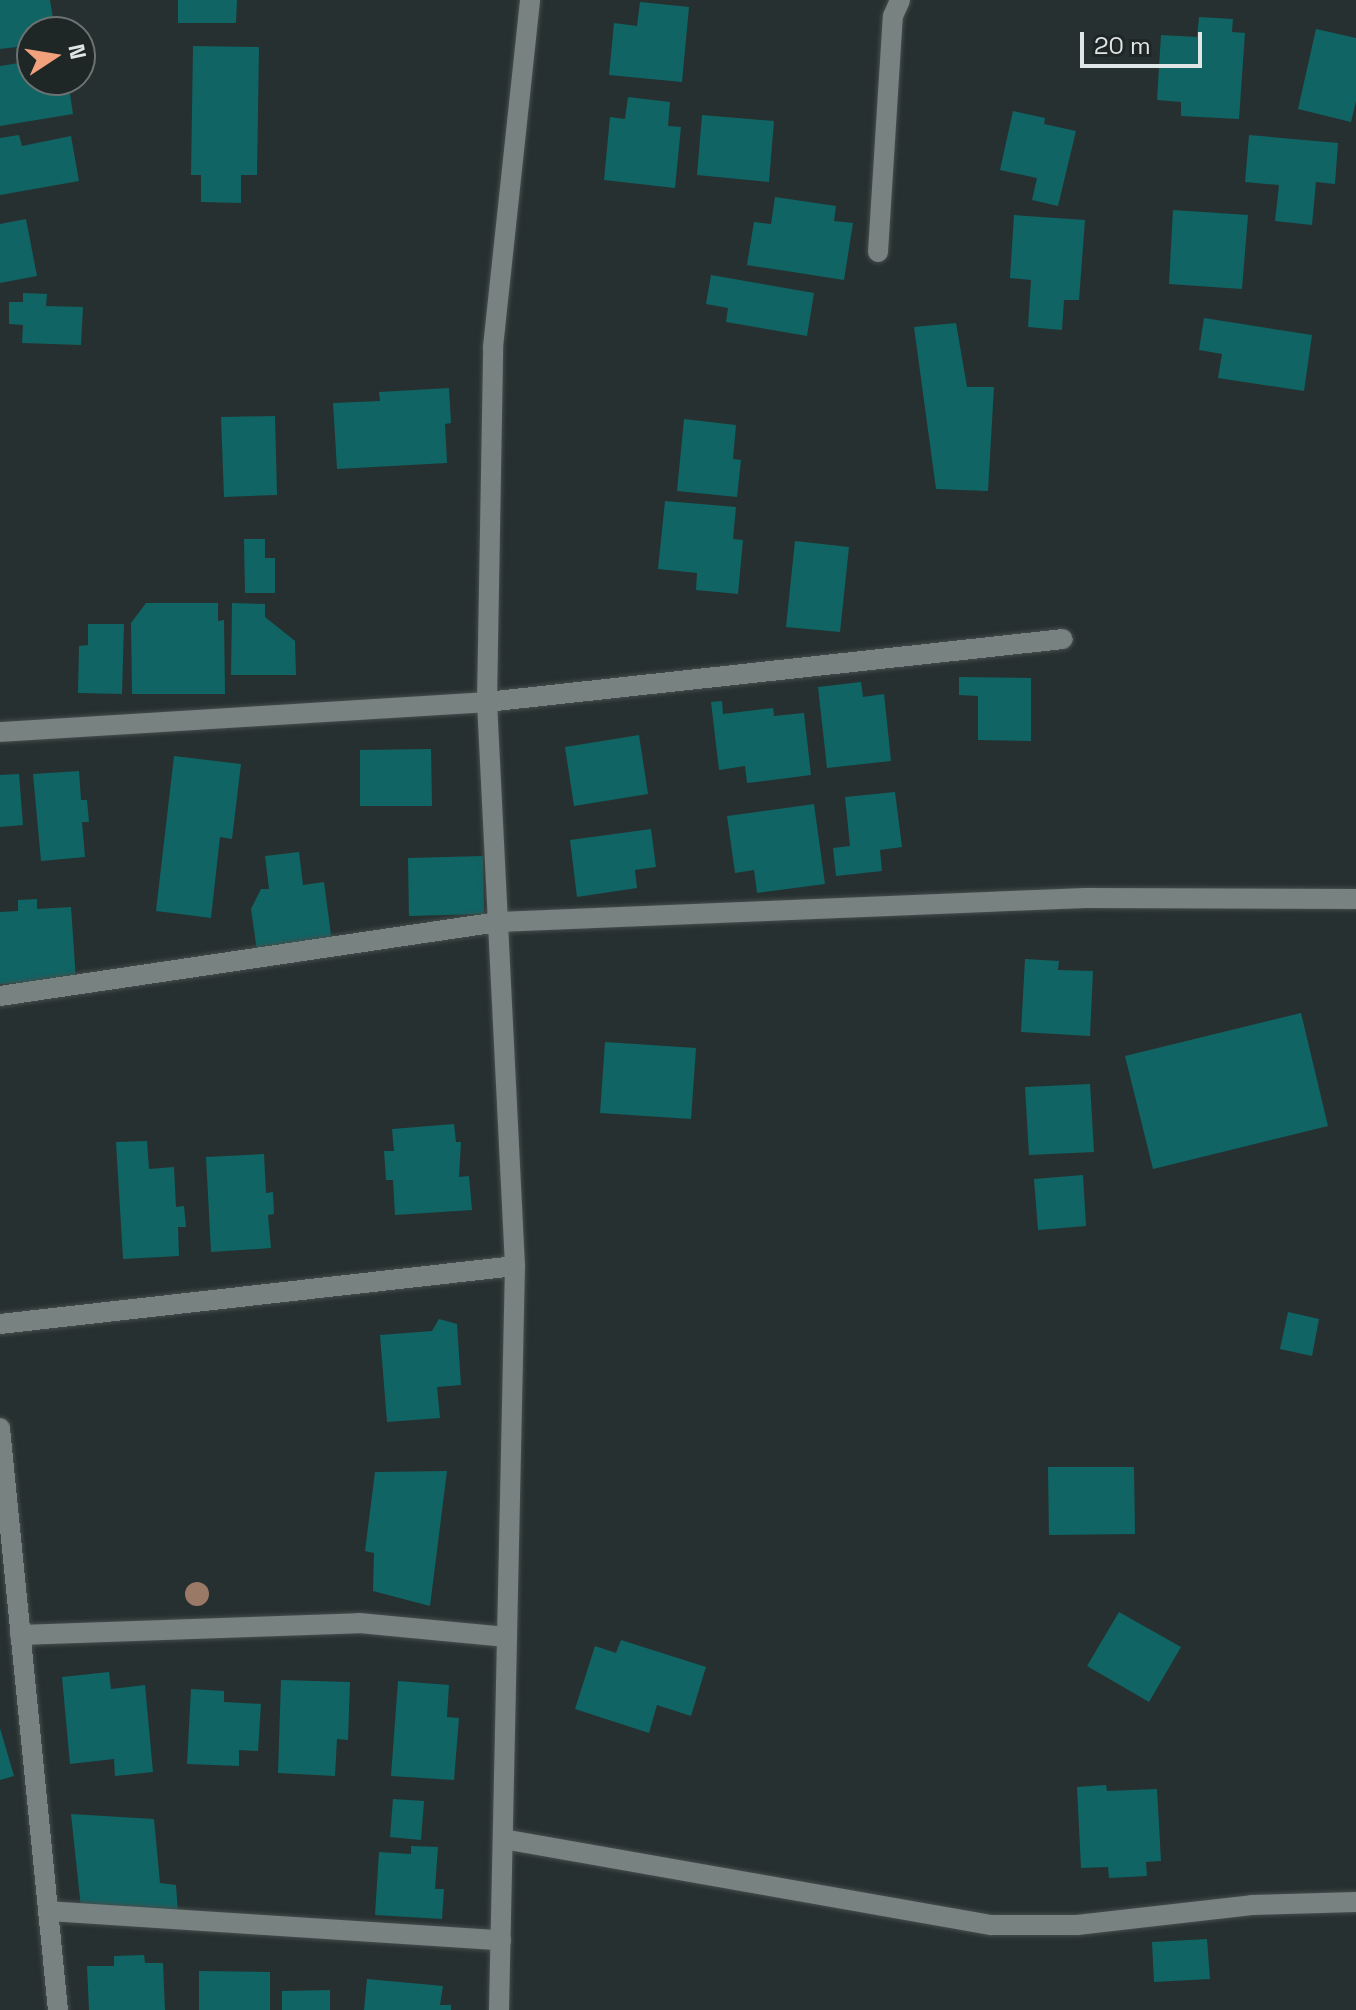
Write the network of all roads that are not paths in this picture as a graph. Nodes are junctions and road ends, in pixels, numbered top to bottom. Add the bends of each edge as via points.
1 (530, 0) edge
2 (900, 0) edge
3 (878, 252) dead end
4 (1063, 639) dead end
5 (487, 702) junction
6 (0, 732) edge
7 (1356, 899) edge
8 (498, 922) junction
9 (0, 996) edge
10 (515, 1266) junction
11 (0, 1324) edge
12 (0, 1428) edge
13 (20, 1635) junction
14 (506, 1637) junction
15 (503, 1839) junction
16 (1356, 1902) edge
17 (48, 1911) junction
18 (501, 1940) junction
19 (58, 2010) edge
20 (499, 2010) edge

1 - 5 street via 493,347
2 - 3 street via 893,16
4 - 5 street
5 - 6 street
5 - 8 street
7 - 8 street via 1086,898
8 - 9 street
8 - 10 street
10 - 11 street
10 - 14 street
12 - 13 street
13 - 14 street via 359,1623
13 - 17 street
14 - 15 street
15 - 16 street via 991,1925 1077,1925 1252,1905
15 - 18 street
17 - 18 street
17 - 19 street
18 - 20 street

